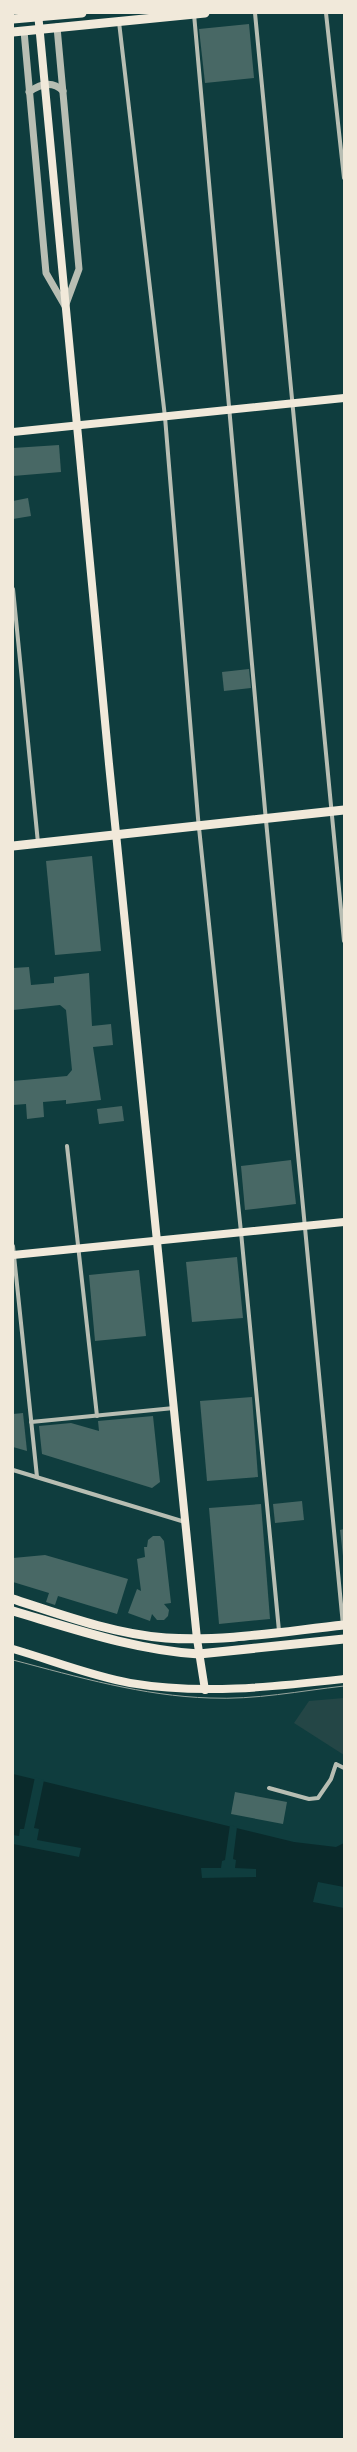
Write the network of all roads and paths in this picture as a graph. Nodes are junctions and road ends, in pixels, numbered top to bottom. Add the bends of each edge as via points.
1 (38, 13) edge
2 (82, 13) edge
3 (206, 13) edge
4 (255, 13) edge
5 (326, 13) edge
6 (194, 14) junction
7 (13, 19) edge
8 (119, 22) junction
9 (57, 28) junction
10 (24, 31) junction
11 (13, 32) edge
12 (63, 91) junction
13 (29, 92) junction
14 (344, 178) edge
15 (65, 306) junction
16 (344, 398) edge
17 (293, 403) junction
18 (231, 410) junction
19 (165, 416) junction
20 (77, 426) junction
21 (13, 432) edge
22 (13, 589) edge
23 (330, 807) junction
24 (344, 810) edge
25 (266, 813) junction
26 (199, 821) junction
27 (116, 835) junction
28 (37, 840) junction
29 (13, 846) edge
30 (344, 941) edge
31 (67, 1146) dead end
32 (344, 1222) edge
33 (305, 1226) junction
34 (241, 1232) junction
35 (158, 1240) junction
36 (13, 1246) edge
37 (78, 1248) junction
38 (13, 1255) edge
39 (175, 1408) junction
40 (97, 1416) junction
41 (31, 1422) junction
42 (13, 1470) edge
43 (37, 1477) junction
44 (186, 1522) junction
45 (13, 1599) edge
46 (13, 1611) edge
47 (77, 1620) junction
48 (344, 1625) edge
49 (74, 1629) junction
50 (279, 1631) junction
51 (197, 1639) junction
52 (344, 1639) edge
53 (13, 1650) edge
54 (199, 1654) junction
55 (344, 1679) edge
56 (205, 1690) junction
57 (344, 1768) edge
58 (269, 1788) dead end

1 - 15 main road
2 - 7 main road
3 - 6 main road
4 - 17 street
5 - 14 street
6 - 8 main road
6 - 18 street
8 - 9 main road
8 - 19 street
9 - 10 main road
9 - 12 street
10 - 11 main road
10 - 13 street
12 - 13 street via 42,84
12 - 15 street via 79,269
13 - 15 street via 46,273
15 - 20 main road
16 - 17 main road
17 - 18 main road
17 - 23 street
18 - 19 main road
18 - 25 street
19 - 20 main road
19 - 26 street
20 - 21 main road
20 - 27 main road
22 - 28 street
23 - 24 main road
23 - 25 main road
23 - 30 street
25 - 26 main road
25 - 33 street
26 - 27 main road
26 - 34 street
27 - 28 main road
27 - 35 main road
28 - 29 main road
31 - 37 street
32 - 33 main road
33 - 34 main road
33 - 48 street
34 - 35 main road
34 - 50 street
35 - 37 main road
35 - 39 main road
36 - 38 street
37 - 38 main road
37 - 40 street
38 - 41 street
39 - 40 street
39 - 44 main road
40 - 41 street
41 - 43 street
42 - 43 street
43 - 44 street
44 - 51 main road
45 - 47 main road
46 - 49 main road
47 - 49 main road
47 - 51 main road via 142,1634
48 - 50 main road
49 - 54 main road via 141,1647
50 - 51 main road
51 - 54 main road
52 - 54 main road
53 - 56 main road via 128,1682
54 - 56 main road
55 - 56 main road
57 - 58 street via 336,1764 331,1779 318,1798 309,1799

